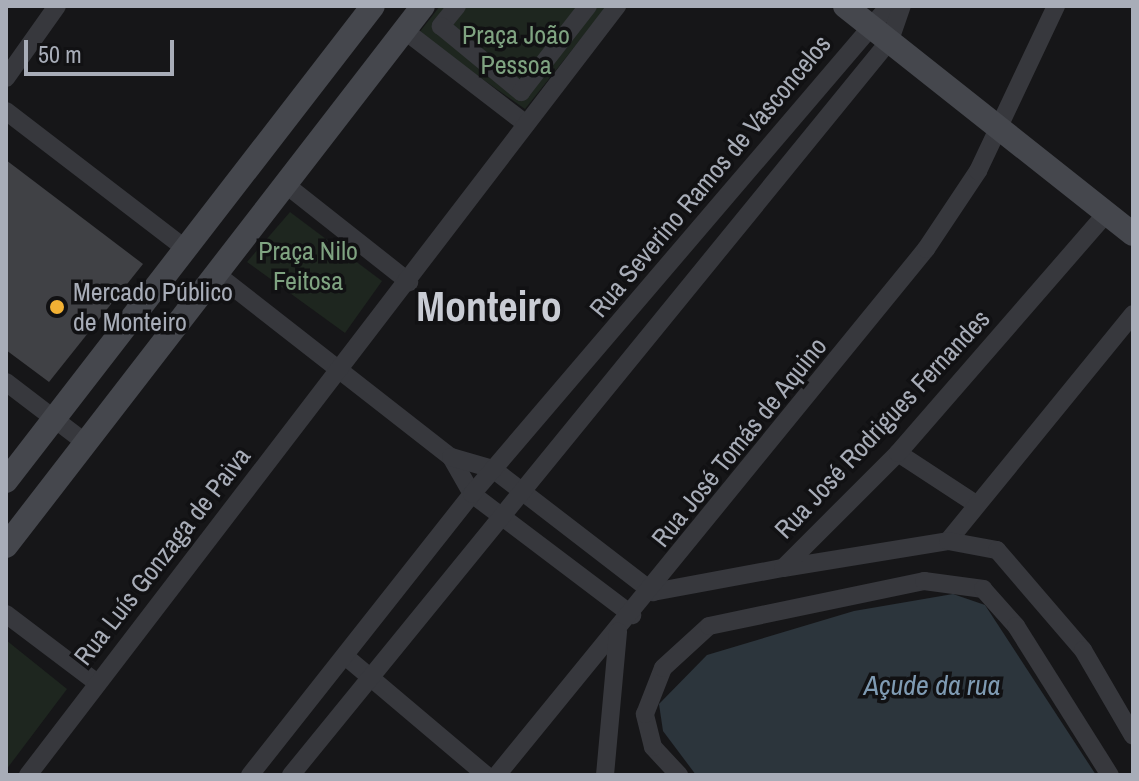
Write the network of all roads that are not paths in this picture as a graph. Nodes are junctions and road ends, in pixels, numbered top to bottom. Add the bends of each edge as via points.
1 (57, 6) edge
2 (373, 6) edge
3 (423, 6) edge
4 (457, 6) edge
5 (588, 6) edge
6 (617, 6) edge
7 (845, 6) edge
8 (889, 6) edge
9 (902, 6) edge
10 (1056, 6) edge
11 (404, 30) junction
12 (880, 33) junction
13 (6, 78) edge
14 (6, 111) edge
15 (526, 124) junction
16 (999, 126) junction
17 (290, 188) junction
18 (1105, 215) junction
19 (1133, 234) edge
20 (186, 249) junction
21 (219, 276) junction
22 (409, 282) junction
23 (1133, 314) edge
24 (592, 355) junction
25 (341, 371) junction
26 (616, 374) junction
27 (6, 382) edge
28 (55, 420) junction
29 (87, 444) junction
30 (898, 453) junction
31 (451, 457) junction
32 (493, 469) junction
33 (6, 481) edge
34 (524, 491) junction
35 (472, 494) junction
36 (976, 504) junction
37 (501, 517) junction
38 (948, 541) junction
39 (6, 546) edge
40 (783, 568) junction
41 (653, 592) junction
42 (6, 614) edge
43 (632, 615) junction
44 (618, 632) junction
45 (345, 656) junction
46 (371, 676) junction
47 (96, 682) junction
48 (1133, 736) edge
49 (28, 775) edge
50 (250, 775) edge
51 (291, 775) edge
52 (486, 775) edge
53 (497, 775) edge
54 (605, 775) edge
55 (679, 775) edge
56 (1110, 775) edge

1 - 13 street
2 - 20 main road
3 - 11 main road
4 - 5 street via 441,26 521,92
6 - 15 street, Rua Luís Gonzaga de Paiva
7 - 12 main road
8 - 12 street
9 - 12 street
10 - 16 street, Rua José Tomás de Aquino
11 - 15 street
11 - 17 main road
12 - 16 main road
12 - 24 street, Rua Severino Ramos de Vasconcelos
12 - 26 street, Rua Severino Ramos de Vasconcelos
14 - 20 street
15 - 22 street, Rua Luís Gonzaga de Paiva
16 - 18 main road
16 - 41 street, Rua José Tomás de Aquino via 926,249
17 - 21 main road
17 - 22 street
18 - 19 main road
18 - 30 street, Rua José Rodrigues Fernandes
20 - 28 main road
21 - 25 street
21 - 29 main road
22 - 25 street, Rua Luís Gonzaga de Paiva
23 - 36 street
24 - 26 street
24 - 32 street, Rua Severino Ramos de Vasconcelos
25 - 31 street
25 - 47 street, Rua Luís Gonzaga de Paiva
26 - 34 street, Rua Severino Ramos de Vasconcelos
27 - 28 street
28 - 29 street
28 - 33 main road
29 - 39 main road
30 - 36 street
30 - 40 street, Rua José Rodrigues Fernandes
31 - 32 street
31 - 35 street
32 - 34 street
32 - 35 street, Rua Severino Ramos de Vasconcelos
34 - 37 street, Rua Severino Ramos de Vasconcelos
34 - 41 street
35 - 37 street
35 - 45 street, Rua Severino Ramos de Vasconcelos
36 - 38 street
37 - 43 street
37 - 46 street, Rua Severino Ramos de Vasconcelos
38 - 40 street
38 - 48 street via 997,550 1007,560 1083,650
40 - 41 street, Rua José Rodrigues Fernandes
41 - 43 street, Rua José Tomás de Aquino
42 - 47 street
43 - 44 street, Rua José Tomás de Aquino
44 - 53 street, Rua José Tomás de Aquino
44 - 54 street
45 - 46 street
45 - 50 street, Rua Severino Ramos de Vasconcelos
46 - 51 street, Rua Severino Ramos de Vasconcelos
46 - 52 street
47 - 49 street, Rua Luís Gonzaga de Paiva
55 - 56 street via 653,747 645,714 663,668 709,626 924,581 983,589 1016,626

